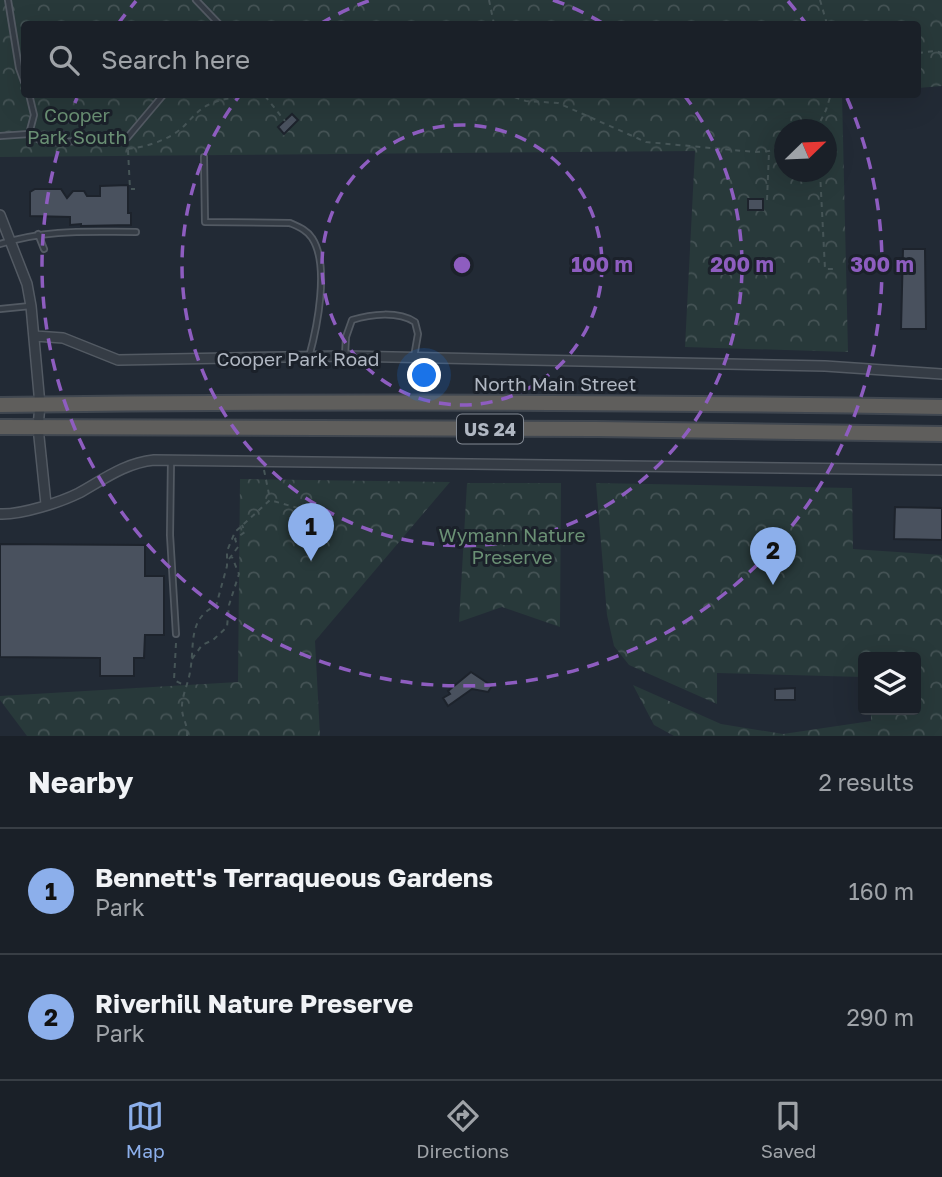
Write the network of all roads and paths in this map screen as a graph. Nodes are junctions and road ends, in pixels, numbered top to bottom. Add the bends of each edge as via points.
1 (8, 0) edge
2 (196, 0) edge
3 (489, 0) edge
4 (820, 0) edge
5 (216, 21) edge
6 (493, 21) edge
7 (826, 21) edge
8 (921, 53) edge
9 (942, 54) edge
10 (21, 74) edge
11 (30, 98) edge
12 (161, 98) edge
13 (231, 98) edge
14 (266, 98) edge
15 (517, 98) edge
16 (830, 98) edge
17 (822, 119) edge
18 (285, 121) dead end
19 (29, 134) junction
20 (0, 136) edge
21 (774, 149) edge
22 (769, 151) junction
23 (204, 156) dead end
24 (821, 182) edge
25 (135, 189) dead end
26 (767, 200) dead end
27 (0, 215) edge
28 (136, 232) dead end
29 (38, 234) junction
30 (10, 241) junction
31 (0, 244) edge
32 (44, 249) dead end
33 (836, 269) dead end
34 (31, 306) junction
35 (0, 309) edge
36 (35, 336) junction
37 (345, 356) junction
38 (309, 357) junction
39 (414, 358) junction
40 (942, 374) edge
41 (40, 404) junction
42 (0, 405) edge
43 (942, 407) edge
44 (0, 427) edge
45 (38, 427) junction
46 (942, 434) edge
47 (171, 459) junction
48 (264, 462) junction
49 (942, 470) edge
50 (271, 500) junction
51 (46, 504) junction
52 (0, 514) edge
53 (326, 522) dead end
54 (242, 524) junction
55 (232, 557) junction
56 (227, 560) junction
57 (176, 635) joint
58 (191, 659) junction
59 (186, 687) junction
60 (187, 736) edge

1 - 10 lane
2 - 5 lane
3 - 6 path
4 - 7 path
8 - 9 path
11 - 19 lane via 34,115
12 - 19 lane via 127,138 45,143
13 - 25 path via 200,110 175,133 128,149 130,189
14 - 18 path
15 - 22 path via 558,103 646,142
16 - 17 path
19 - 20 lane
21 - 22 path
22 - 26 path
23 - 38 lane via 205,222 290,223 313,238 320,285
24 - 33 path via 825,269
27 - 30 street
28 - 29 lane
29 - 30 lane
29 - 32 lane
30 - 31 lane
30 - 34 street
34 - 35 lane
34 - 36 street
36 - 38 street, Cooper Park Road via 63,338 118,360
36 - 41 street
37 - 38 street, Cooper Park Road
37 - 39 street, Cooper Park Road
37 - 39 lane via 352,320 393,314 415,322
39 - 40 street, Cooper Park Road via 825,366
41 - 42 highway, North Main Street / US 24
41 - 43 highway, North Main Street / US 24 via 597,402
41 - 45 street
44 - 45 highway, US 24
45 - 46 highway, US 24
45 - 51 street
47 - 48 street
47 - 51 street via 137,461 76,495
47 - 57 lane
48 - 49 street
48 - 50 path
50 - 53 path via 308,511
50 - 54 path
51 - 52 street
54 - 55 path via 246,533 235,539 239,545
54 - 56 path via 231,541
55 - 56 path
55 - 58 path via 239,574 227,627
56 - 58 path via 216,606 195,625
57 - 59 path via 174,680
58 - 59 path
59 - 60 path via 182,708

